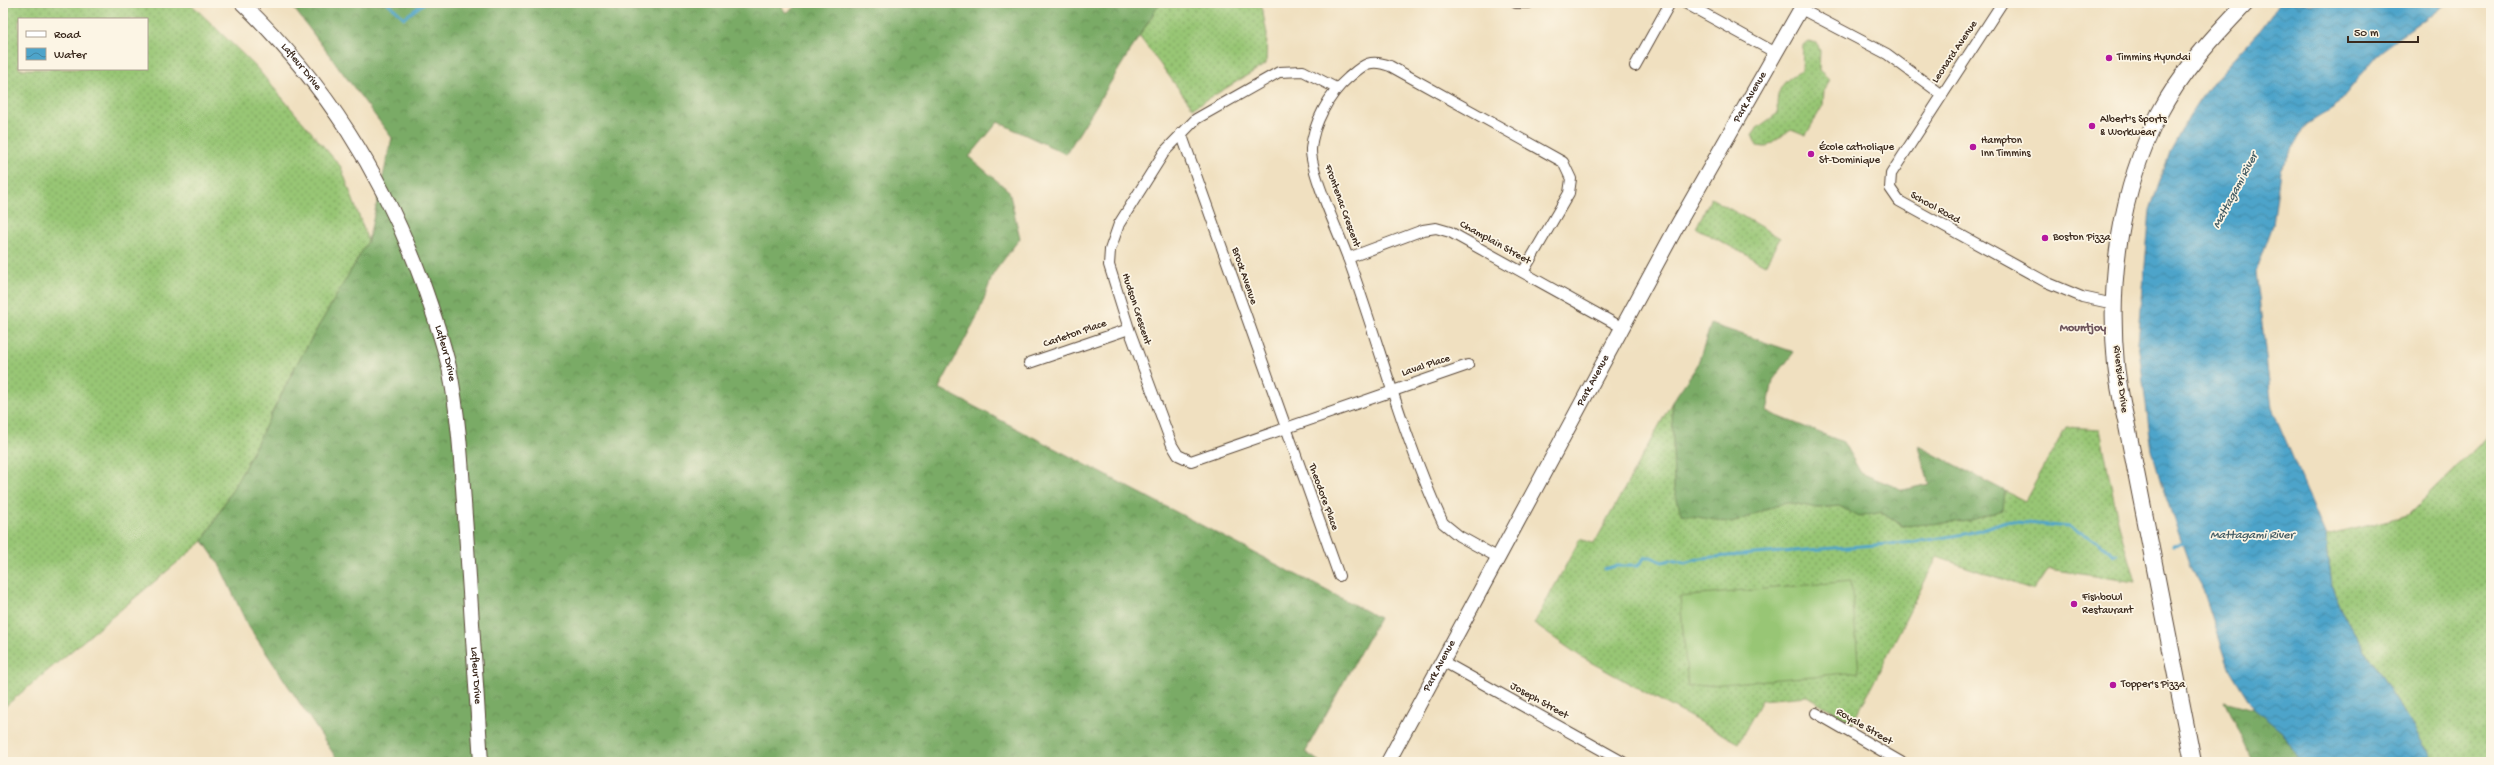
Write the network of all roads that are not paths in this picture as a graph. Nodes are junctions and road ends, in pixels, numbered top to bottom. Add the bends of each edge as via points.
1 (242, 3) edge
2 (1516, 3) edge
3 (1529, 3) edge
4 (1670, 3) edge
5 (1685, 3) edge
6 (2002, 3) edge
7 (2246, 3) edge
8 (1802, 6) edge
9 (1776, 53) junction
10 (1635, 66) dead end
11 (1336, 88) junction
12 (1941, 94) junction
13 (1181, 133) junction
14 (1348, 258) junction
15 (1522, 272) junction
16 (2114, 304) junction
17 (1623, 328) junction
18 (1129, 329) junction
19 (1029, 363) dead end
20 (1468, 365) dead end
21 (1392, 390) junction
22 (1285, 427) junction
23 (1497, 557) junction
24 (1339, 576) dead end
25 (1444, 662) junction
26 (1816, 713) dead end
27 (481, 762) edge
28 (1388, 762) edge
29 (1623, 762) edge
30 (1901, 762) edge
31 (2193, 762) edge

1 - 27 street, Lafleur Drive via 305,70 343,121 385,193 408,241 432,309 449,367 459,434
2 - 3 street
4 - 10 street
5 - 9 street
6 - 12 street, Leonard Avenue
7 - 16 main road, Riverside Drive via 2190,65 2159,114 2147,141 2129,190 2122,221
8 - 9 street, Park Avenue
8 - 12 street via 1887,54
9 - 17 street, Park Avenue
11 - 13 street, Hudson Crescent via 1303,71 1279,72 1196,119
11 - 14 street, Frontenac Crescent via 1314,132 1311,150 1314,168
11 - 15 street, Frontenac Crescent via 1362,66 1376,61 1390,66 1563,162 1571,179 1569,193
12 - 16 street, School Road via 1891,174 1890,188 1899,201 2046,282 2082,298
13 - 18 street, Hudson Crescent via 1151,170 1119,224 1110,250 1109,265
13 - 22 street, Brock Avenue
14 - 15 street, Champlain Street via 1423,230 1436,228 1450,232
14 - 21 street, Frontenac Crescent
15 - 17 street, Champlain Street
16 - 31 main road, Riverside Drive via 2116,365
17 - 23 street, Park Avenue
18 - 19 street, Carleton Place
18 - 22 street, Hudson Crescent via 1178,455 1191,461
20 - 21 street, Laval Place
21 - 22 street, Hudson Crescent
21 - 23 street, Frontenac Crescent via 1443,523 1459,536
22 - 24 street, Theodore Place
23 - 25 street, Park Avenue
25 - 28 street, Park Avenue
25 - 29 street, Joseph Street
26 - 30 street, Royale Street

